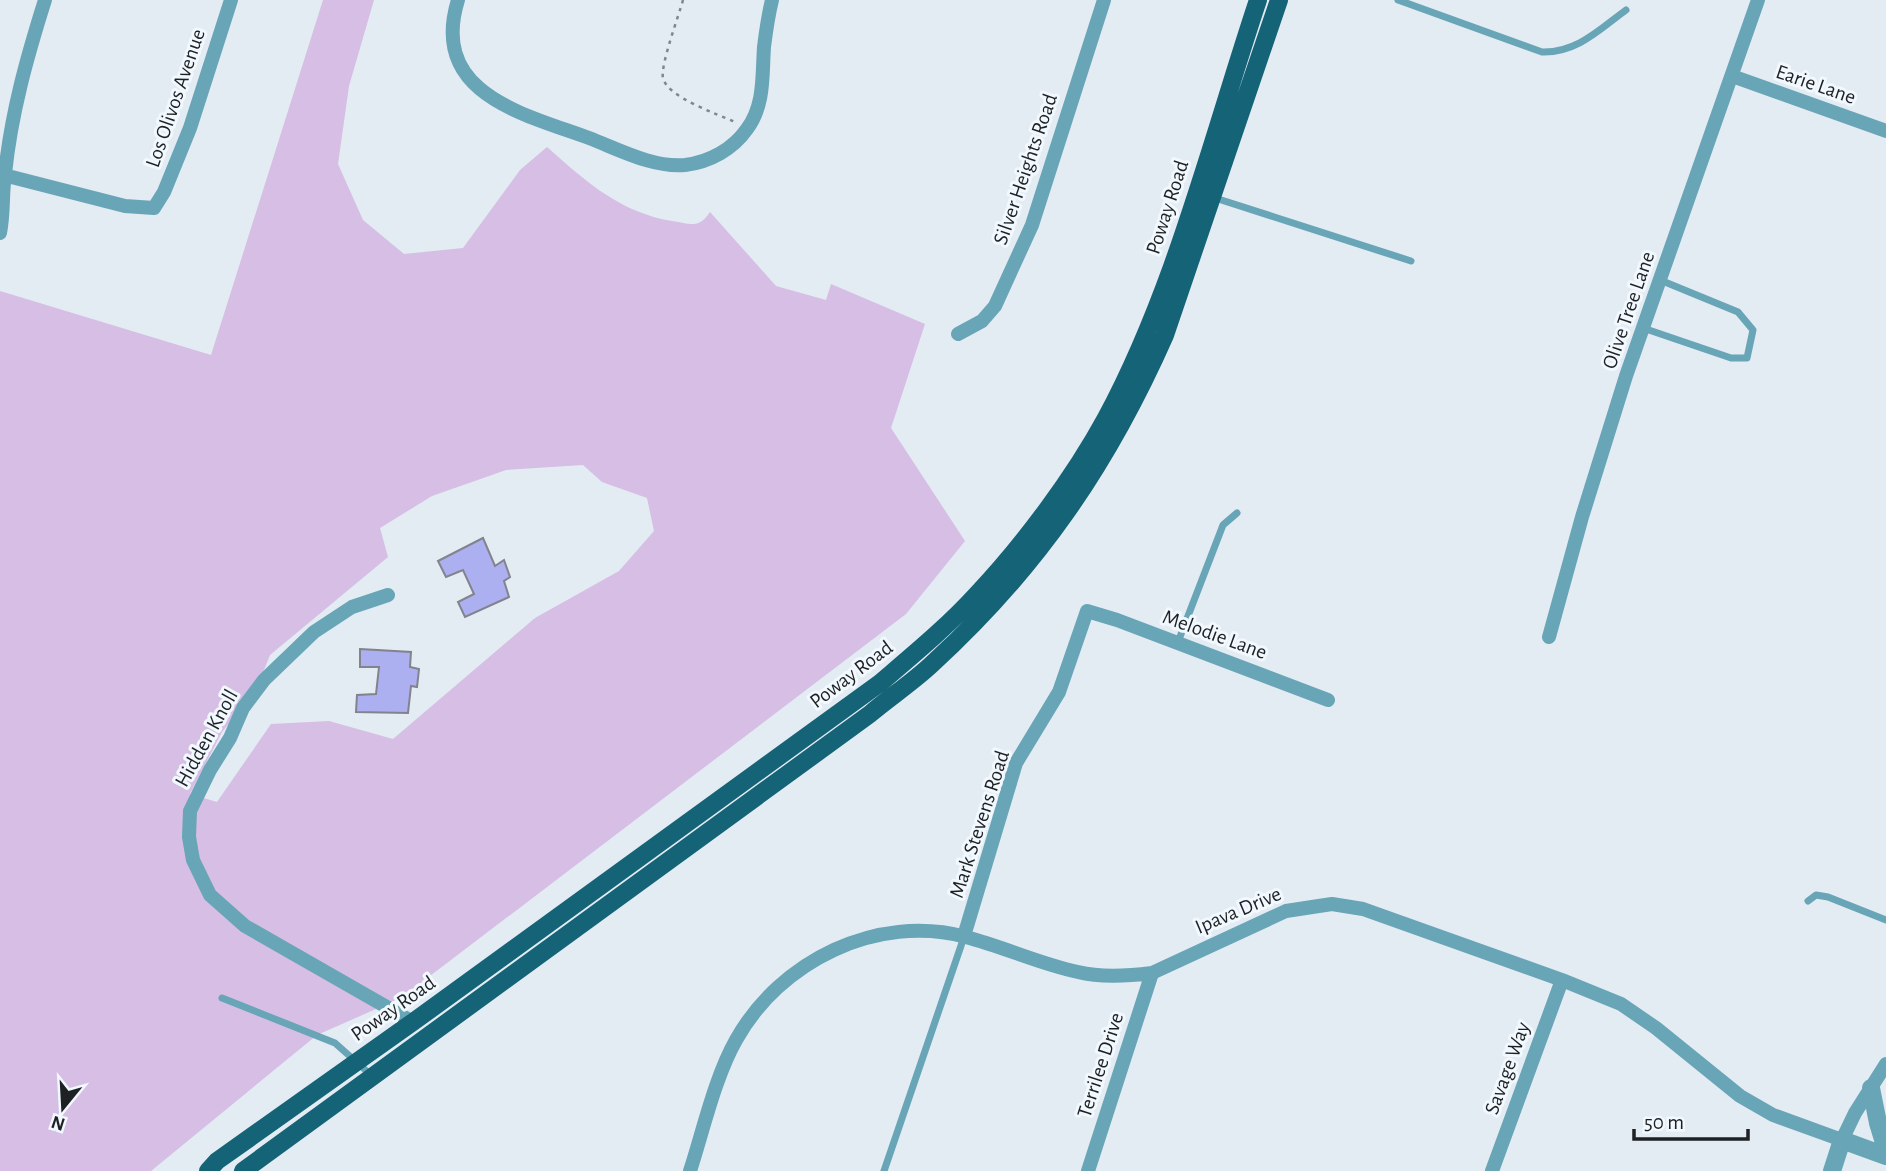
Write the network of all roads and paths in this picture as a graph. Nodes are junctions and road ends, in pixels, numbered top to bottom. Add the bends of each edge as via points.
1 (45, 0) edge
2 (231, 0) edge
3 (458, 0) edge
4 (683, 0) edge
5 (772, 0) edge
6 (1104, 0) edge
7 (1258, 0) edge
8 (1279, 0) edge
9 (1398, 0) edge
10 (1758, 0) edge
11 (1626, 10) dead end
12 (1732, 76) junction
13 (748, 128) junction
14 (1886, 131) edge
15 (2, 175) edge
16 (1196, 191) junction
17 (1213, 197) junction
18 (0, 233) edge
19 (1411, 261) dead end
20 (1660, 280) junction
21 (1643, 328) junction
22 (958, 334) dead end
23 (1237, 513) dead end
24 (388, 595) dead end
25 (1087, 611) joint
26 (1549, 637) dead end
27 (1178, 642) junction
28 (1328, 700) dead end
29 (1808, 901) dead end
30 (1886, 920) edge
31 (964, 936) junction
32 (1152, 973) junction
33 (1562, 980) junction
34 (222, 998) dead end
35 (413, 1022) junction
36 (358, 1061) junction
37 (1886, 1064) edge
38 (373, 1077) junction
39 (1871, 1088) junction
40 (1842, 1140) junction
41 (1886, 1149) edge
42 (1886, 1156) edge
43 (208, 1171) edge
44 (243, 1171) edge
45 (690, 1171) edge
46 (884, 1171) edge
47 (1087, 1171) edge
48 (1492, 1171) edge
49 (1832, 1171) edge

1 - 15 street via 19,88
2 - 15 street, Los Olivos Avenue via 190,128 154,208 125,206
3 - 13 street via 453,26 457,53 468,77 485,95 509,108 674,165 708,159 728,148
4 - 13 path via 664,65 667,87
5 - 13 street via 762,91
6 - 22 street, Silver Heights Road via 1032,225 995,306 982,321
7 - 16 main road, Poway Road
8 - 17 main road, Poway Road
9 - 11 lane via 1542,52 1559,52 1579,44
10 - 12 street, Olive Tree Lane
12 - 14 street, Earie Lane
12 - 20 street, Olive Tree Lane
15 - 18 street
16 - 17 lane
16 - 35 main road, Poway Road via 1153,315 1104,420 1044,511 979,593 880,682
17 - 19 lane
17 - 38 main road, Poway Road via 1165,335 1111,445 1027,566 976,622 931,666 870,714
20 - 21 street, Olive Tree Lane
20 - 21 lane via 1738,312 1753,330 1746,358 1731,358
21 - 26 street, Olive Tree Lane via 1608,431
23 - 27 lane via 1223,525
24 - 35 street, Hidden Knoll via 352,607 314,632 264,680 243,708 190,811 189,837 193,860 210,895 245,926
25 - 27 street, Melodie Lane
25 - 31 street, Mark Stevens Road via 1059,692 1016,763
27 - 28 street, Melodie Lane
29 - 30 lane via 1816,895 1828,897
31 - 32 street, Ipava Drive via 1077,972
31 - 45 street, Ipava Drive via 911,931 883,934 819,956 794,973 772,993 736,1040
31 - 46 lane
32 - 33 street, Ipava Drive via 1286,911 1332,904 1363,909
32 - 47 street, Terrilee Drive
33 - 40 street, Ipava Drive via 1637,1014 1757,1107
33 - 48 street, Savage Way
34 - 36 lane via 335,1042
35 - 36 main road, Poway Road
36 - 38 lane
36 - 43 main road, Poway Road
37 - 39 street
38 - 44 main road, Poway Road
39 - 40 street
39 - 41 street
40 - 42 street, Ipava Drive
40 - 49 street

